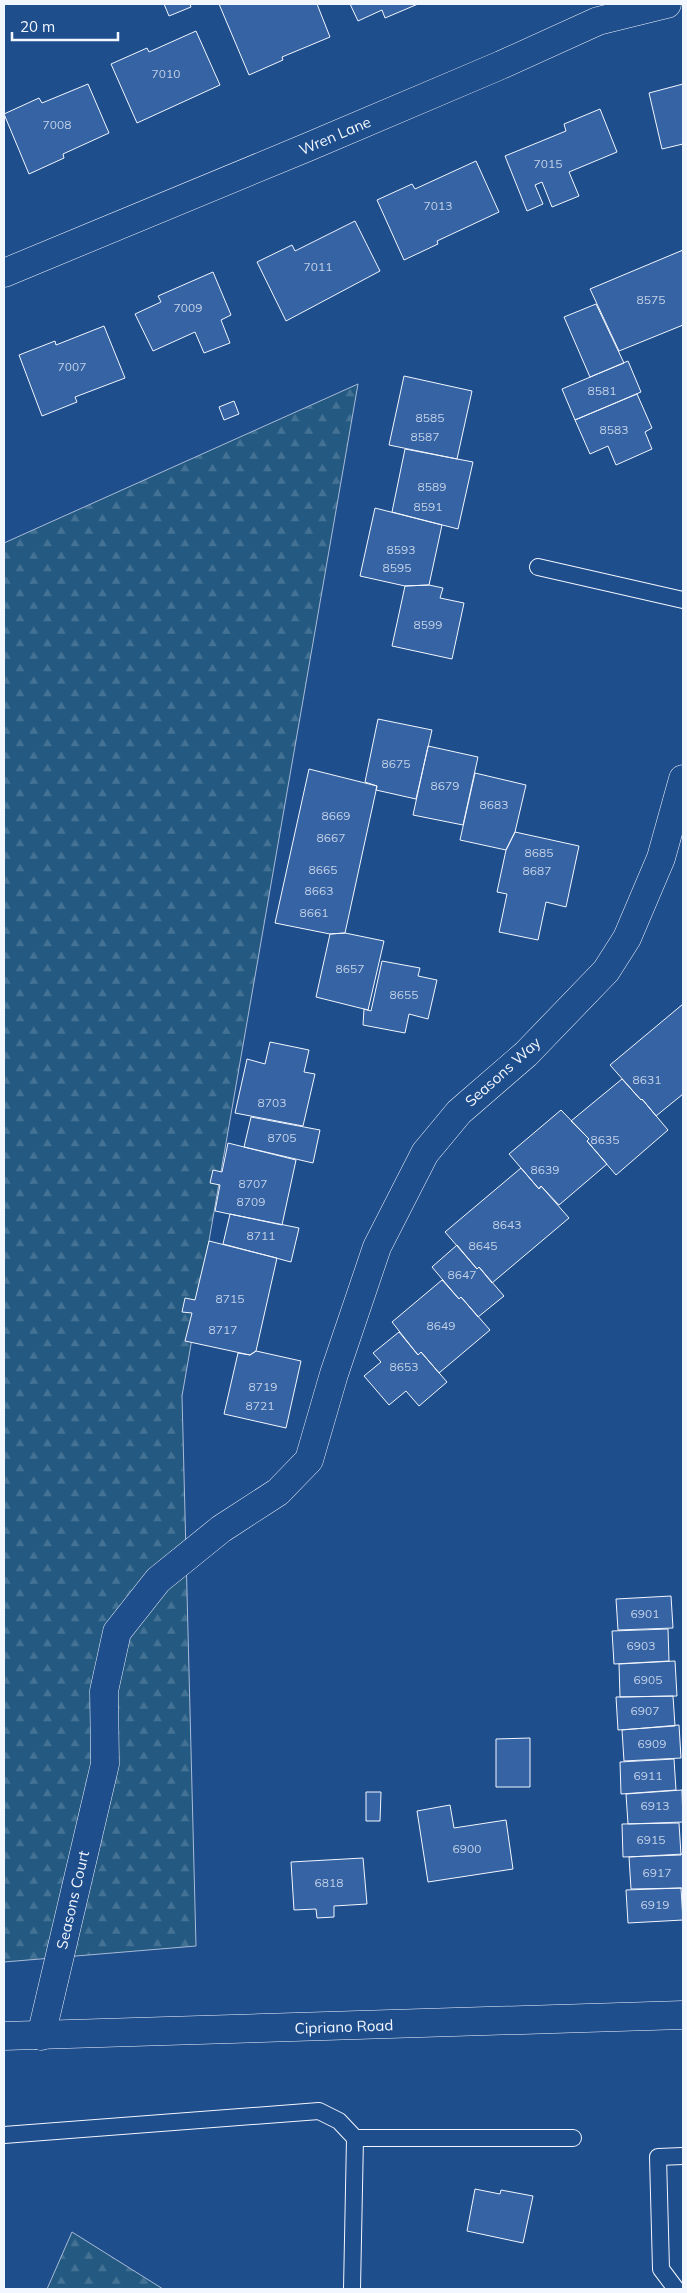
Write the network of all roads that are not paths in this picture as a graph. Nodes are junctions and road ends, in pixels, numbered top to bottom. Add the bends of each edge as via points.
1 (667, 4) edge
2 (4, 273) edge
3 (538, 567) dead end
4 (683, 600) edge
5 (683, 779) edge
6 (105, 1764) joint
7 (683, 2015) edge
8 (4, 2036) edge
9 (41, 2036) junction
10 (4, 2135) edge
11 (356, 2138) junction
12 (573, 2138) dead end
13 (683, 2156) edge
14 (683, 2282) edge
15 (352, 2289) edge
16 (676, 2289) edge

1 - 2 street, Wren Lane via 598,21 501,65
3 - 4 lane
5 - 6 street, Seasons Way via 661,858 627,938 606,970 526,1054 459,1112 425,1153 377,1247 309,1460 278,1492 221,1529 158,1580 117,1632 104,1691
6 - 9 street, Seasons Court
7 - 9 street, Cipriano Road
8 - 9 street, Cipriano Road
10 - 11 lane via 318,2111 339,2121
11 - 12 lane
11 - 15 lane
13 - 16 lane via 658,2157 661,2269
14 - 16 lane

